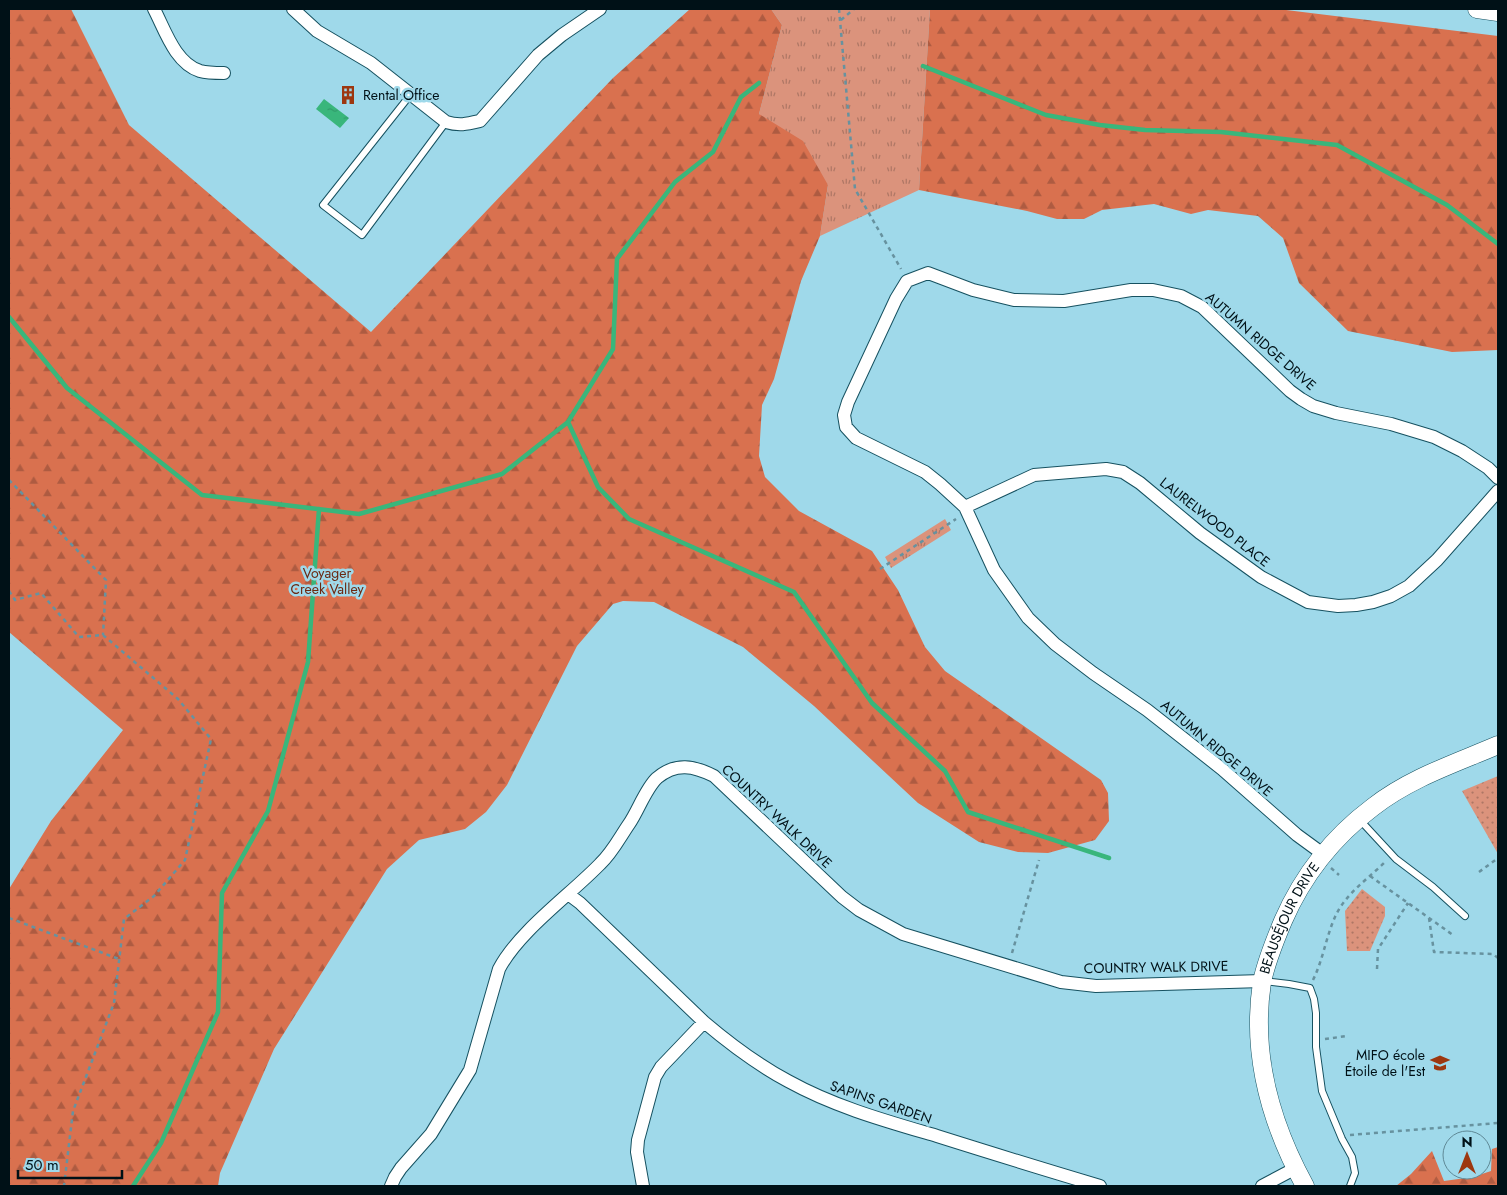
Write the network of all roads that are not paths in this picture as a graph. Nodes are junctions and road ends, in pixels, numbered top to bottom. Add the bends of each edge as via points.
1 (154, 9) edge
2 (293, 9) edge
3 (600, 9) edge
4 (1477, 9) edge
5 (1498, 12) edge
6 (584, 13) edge
7 (224, 73) dead end
8 (411, 94) junction
9 (446, 122) junction
10 (1498, 478) edge
11 (1498, 491) edge
12 (966, 509) junction
13 (1498, 745) edge
14 (1359, 818) junction
15 (1323, 854) junction
16 (568, 894) junction
17 (1465, 916) dead end
18 (1262, 981) junction
19 (704, 1022) junction
20 (1296, 1168) junction
21 (391, 1186) edge
22 (643, 1186) edge
23 (1100, 1186) edge
24 (1262, 1186) edge
25 (1305, 1186) edge
26 (1350, 1186) edge

1 - 7 street via 176,51 187,64 200,71
2 - 8 street via 317,30 370,63
3 - 6 street
4 - 5 street
6 - 9 street via 538,55 480,121 457,125
8 - 9 street
8 - 9 lane via 323,205 362,234
10 - 12 street, AUTUMN RIDGE DRIVE via 1482,464 1434,437 1313,406 1290,390 1202,307 1181,296 1153,290 1132,290 1064,301 1014,300 973,290 928,273 907,281 896,299 844,415 846,427 856,438 925,472
11 - 12 street, LAURELWOOD PLACE via 1437,560 1409,586 1392,596 1356,605 1308,602 1260,577 1123,472 1106,469 1034,475
12 - 15 street, AUTUMN RIDGE DRIVE via 994,570 1028,618 1055,644 1184,738
13 - 14 street, BEAUSÉJOUR DRIVE via 1403,786
14 - 15 street, BEAUSÉJOUR DRIVE
14 - 17 lane via 1392,855
15 - 18 street, BEAUSÉJOUR DRIVE via 1291,903
16 - 18 street, COUNTRY WALK DRIVE via 602,863 656,778 673,769 690,766 714,776 842,897 903,934 1061,982 1096,986
16 - 19 street, SAPINS GARDEN
16 - 21 street, COUNTRY WALK DRIVE via 499,968 470,1070 431,1134 401,1168
18 - 20 street, BEAUSÉJOUR DRIVE via 1262,1063 1274,1117
18 - 26 lane via 1310,988 1316,1013 1322,1091 1352,1157 1355,1174
19 - 22 street via 661,1066 655,1077 638,1140
19 - 23 street, SAPINS GARDEN via 763,1067 845,1108
20 - 24 street
20 - 25 street, BEAUSÉJOUR DRIVE

